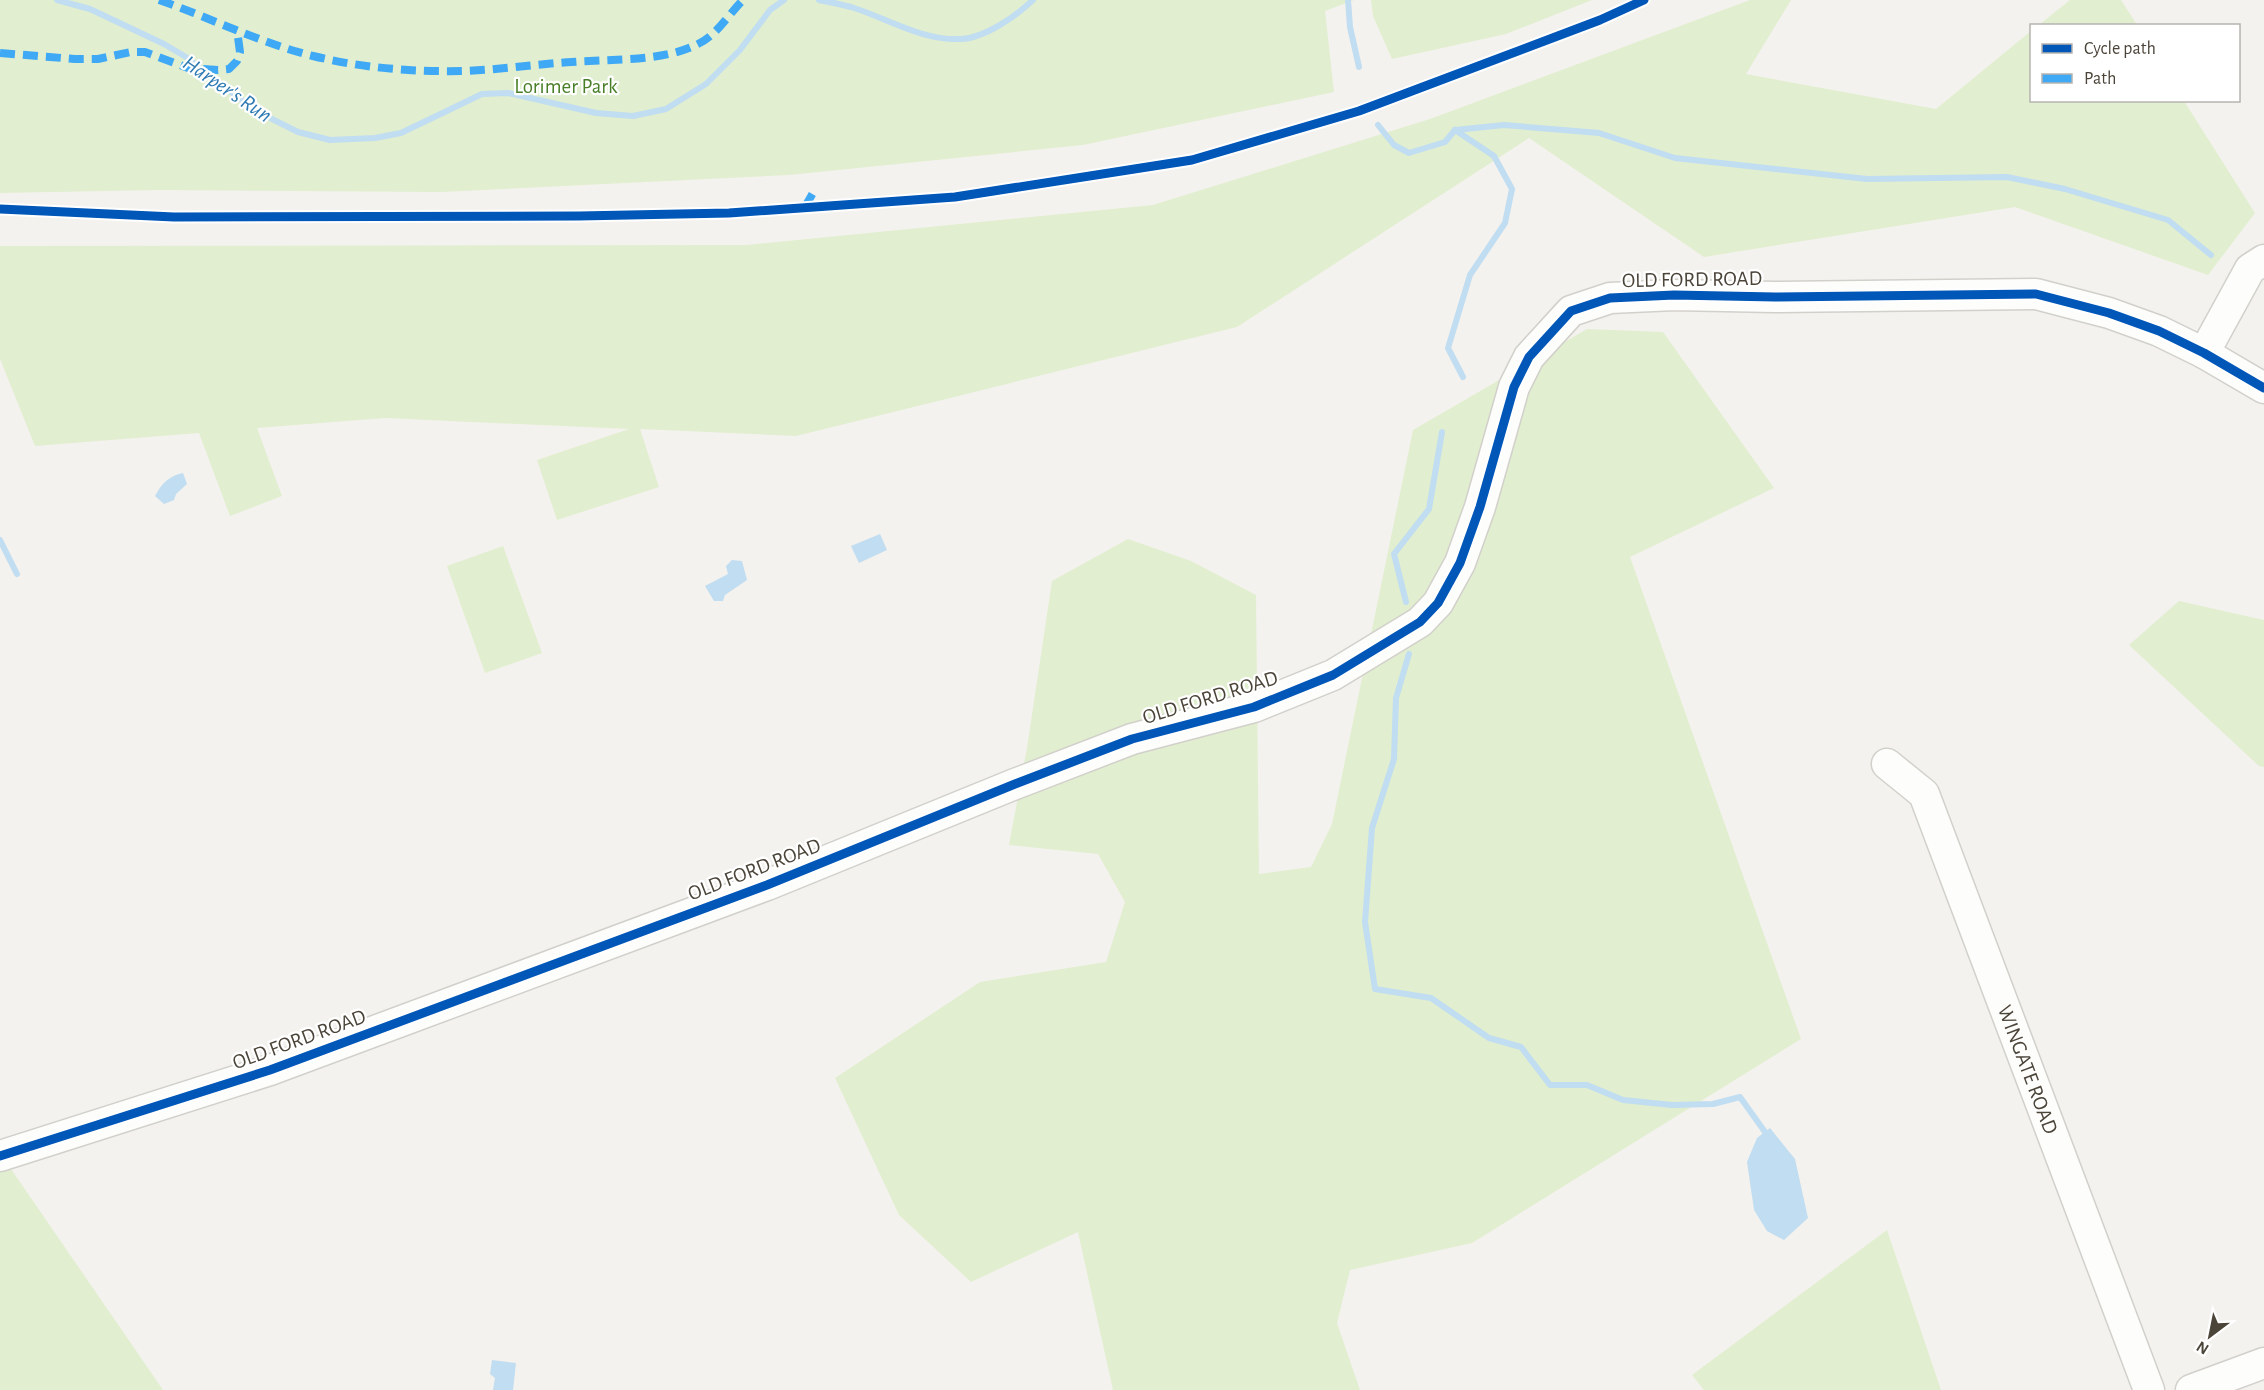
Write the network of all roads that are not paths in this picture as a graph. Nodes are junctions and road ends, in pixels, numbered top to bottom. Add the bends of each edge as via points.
1 (2264, 261) edge
2 (2204, 353) junction
3 (2264, 388) edge
4 (1887, 764) dead end
5 (0, 1156) edge
6 (2264, 1363) edge
7 (2149, 1390) edge
8 (2191, 1390) edge

1 - 2 street via 2250,269
2 - 3 street, OLD FORD ROAD
2 - 5 street, OLD FORD ROAD via 2129,320 2036,294 1674,295 1610,298 1570,311 1528,357 1514,387 1476,519 1460,563 1438,603 1420,622 1333,675 1254,707 1132,739 767,885 270,1070
4 - 7 street, WINGATE ROAD via 1924,794
6 - 8 street

